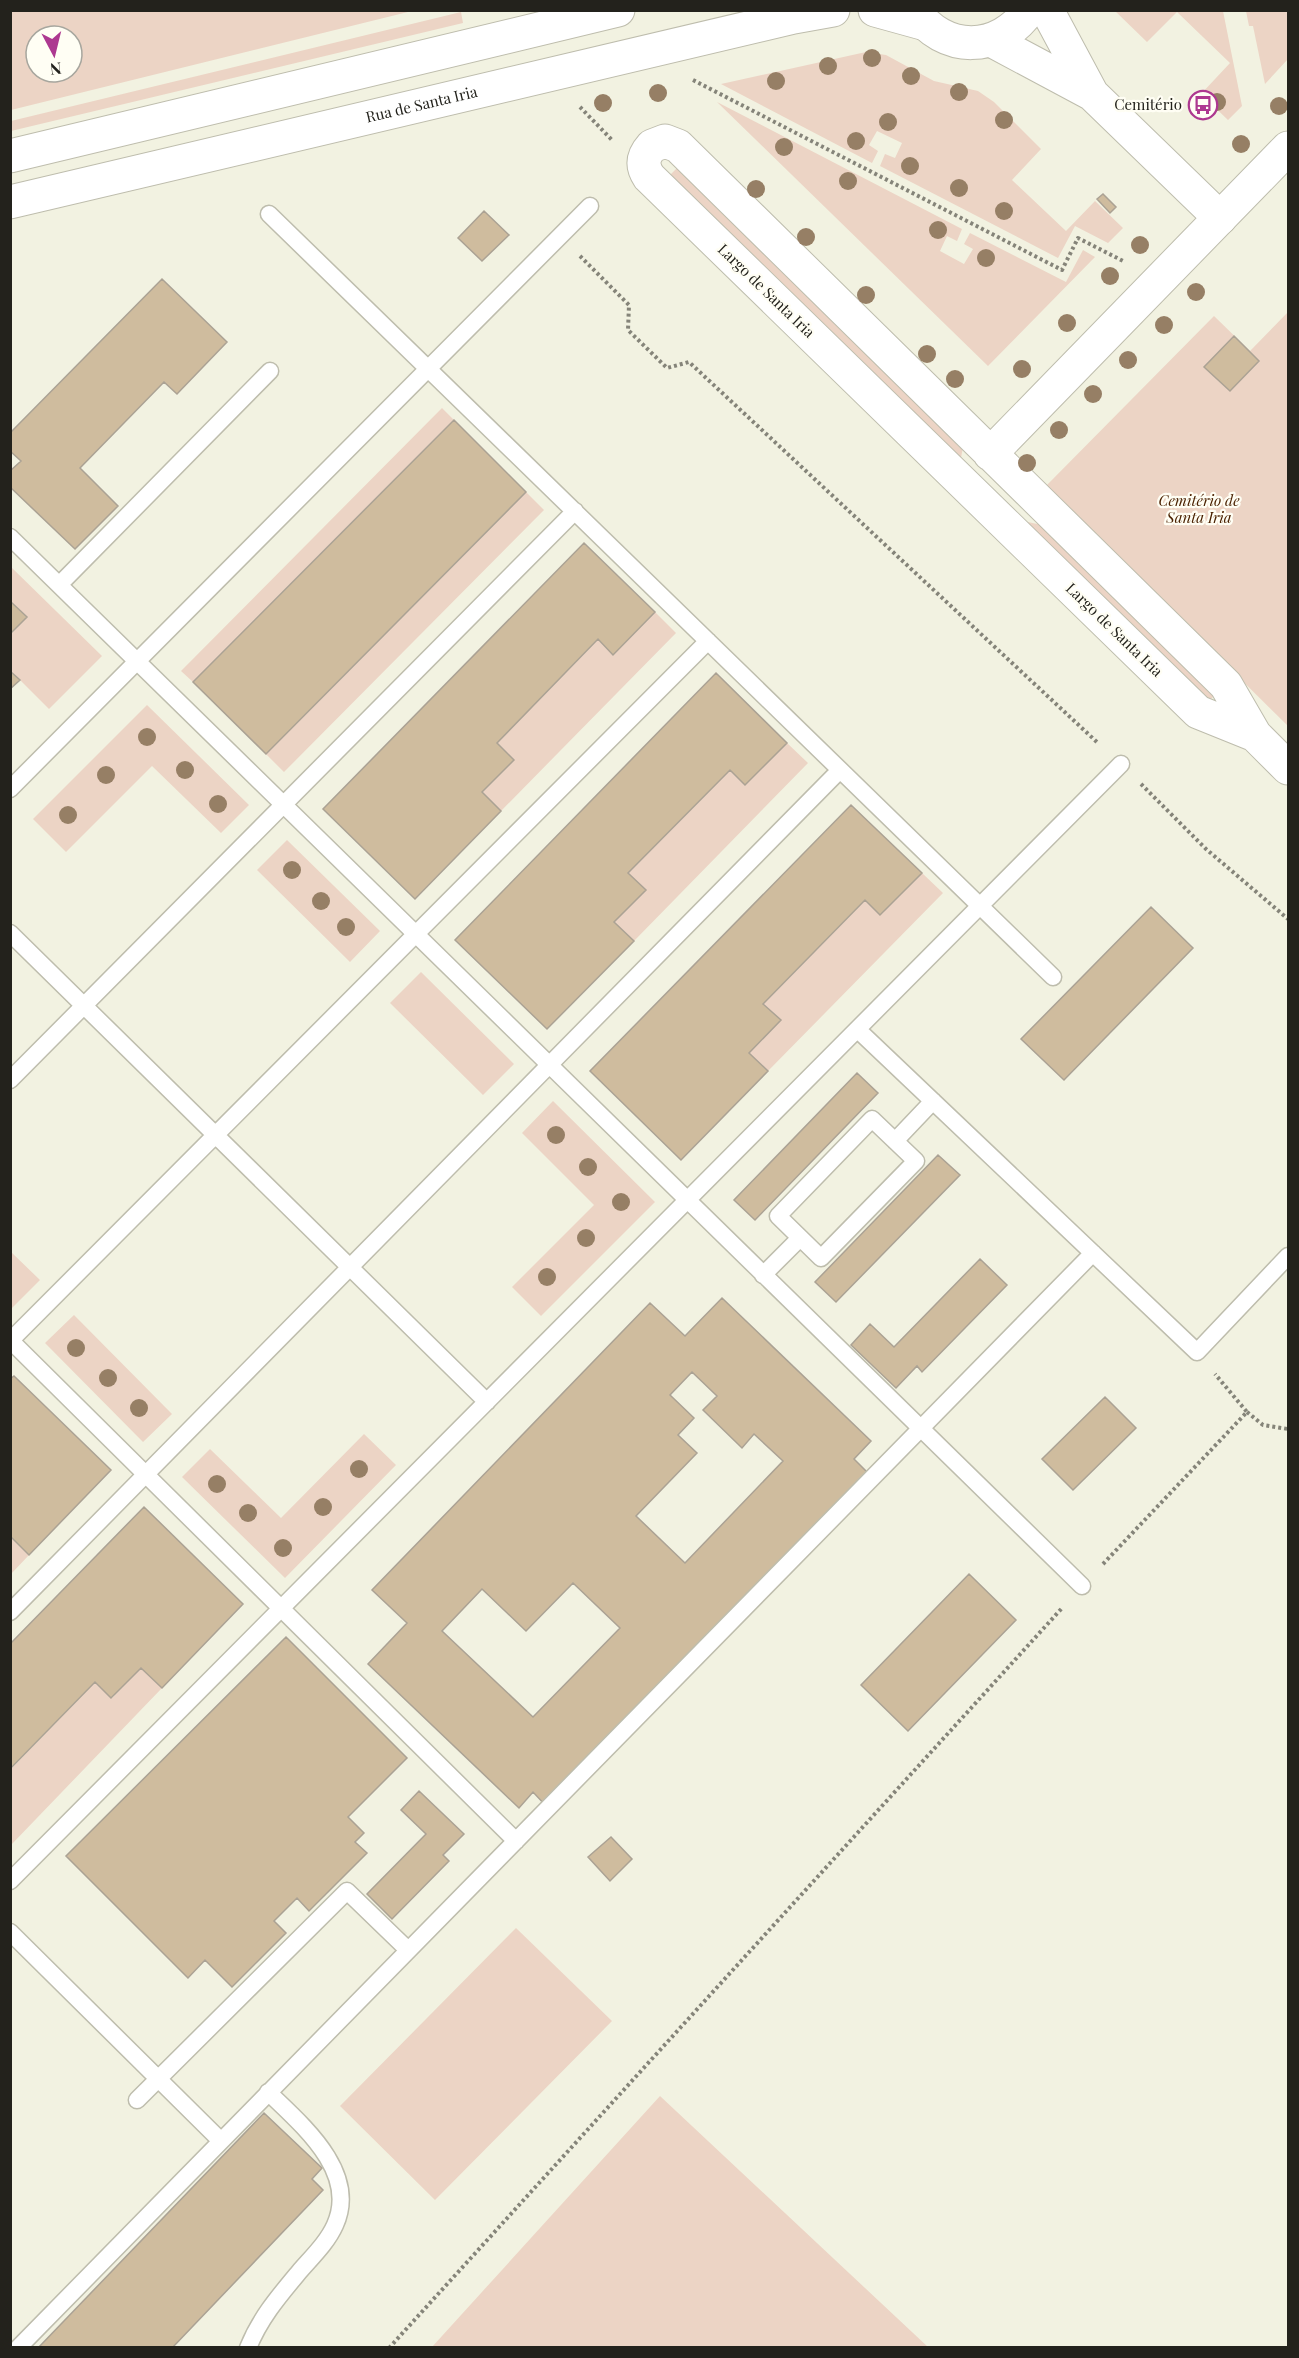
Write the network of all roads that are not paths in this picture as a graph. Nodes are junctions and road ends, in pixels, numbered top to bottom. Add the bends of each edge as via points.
1 (618, 10) edge
2 (833, 10) edge
3 (875, 10) edge
4 (1029, 10) edge
5 (1047, 10) edge
6 (918, 16) edge
7 (543, 19) edge
8 (991, 40) junction
9 (1092, 94) junction
10 (1288, 148) edge
11 (10, 156) edge
12 (10, 202) edge
13 (590, 206) dead end
14 (269, 214) dead end
15 (1220, 218) junction
16 (428, 369) junction
17 (270, 371) dead end
18 (990, 453) junction
19 (574, 512) junction
20 (10, 537) edge
21 (59, 585) junction
22 (708, 641) junction
23 (137, 661) junction
24 (1255, 735) junction
25 (1121, 764) road end
26 (1288, 768) edge
27 (840, 770) junction
28 (10, 789) edge
29 (284, 805) junction
30 (981, 906) junction
31 (10, 933) edge
32 (416, 934) junction
33 (1053, 977) dead end
34 (84, 1006) junction
35 (858, 1030) junction
36 (549, 1065) junction
37 (10, 1080) edge
38 (933, 1101) junction
39 (216, 1135) junction
40 (895, 1141) junction
41 (687, 1200) junction
42 (800, 1238) junction
43 (1093, 1253) junction
44 (1288, 1256) edge
45 (350, 1267) junction
46 (764, 1275) junction
47 (11, 1341) edge
48 (487, 1402) junction
49 (921, 1429) junction
50 (146, 1474) junction
51 (1082, 1586) road end
52 (282, 1609) junction
53 (10, 1612) edge
54 (516, 1840) junction
55 (10, 1881) edge
56 (10, 1932) edge
57 (408, 1950) junction
58 (158, 2078) junction
59 (268, 2092) junction
60 (137, 2100) dead end
61 (220, 2140) junction
62 (18, 2348) edge
63 (248, 2348) edge

1 - 7 street
2 - 12 street, Rua de Santa Iria
3 - 6 street
4 - 8 street via 1020,24
5 - 9 street
6 - 8 street via 940,36 960,42
7 - 11 street
8 - 9 street
9 - 15 street
10 - 15 street
13 - 16 lane
14 - 16 lane
15 - 18 street
16 - 19 lane
16 - 23 lane
17 - 21 lane
18 - 24 street, Largo de Santa Iria via 1226,685
18 - 24 street, Largo de Santa Iria via 678,146 665,141 647,151 643,165 649,177 1198,712
19 - 22 lane
19 - 29 lane
20 - 21 lane
21 - 23 lane
22 - 27 lane
22 - 32 lane
23 - 28 lane
23 - 29 lane
24 - 26 street, Largo de Santa Iria
25 - 30 lane
27 - 30 lane
27 - 36 lane
29 - 32 lane
29 - 34 lane
30 - 33 lane
30 - 35 lane
31 - 34 lane
32 - 36 lane
32 - 39 lane
34 - 37 lane
34 - 39 lane
35 - 38 lane
35 - 41 lane
36 - 41 lane
36 - 45 lane
38 - 40 lane
38 - 43 lane
39 - 45 lane
39 - 47 lane
40 - 42 lane via 916,1161 837,1242 821,1258
40 - 42 lane via 872,1119 848,1143 778,1216
41 - 46 lane
41 - 48 lane
42 - 46 lane
43 - 44 lane via 1197,1352
43 - 49 lane
45 - 48 lane
45 - 50 lane
46 - 49 lane
47 - 50 lane
48 - 52 lane
49 - 51 lane
49 - 54 lane
50 - 52 lane
50 - 53 lane
52 - 54 lane
52 - 55 lane
54 - 57 lane
56 - 58 lane
57 - 58 lane via 348,1891
57 - 59 lane
58 - 60 lane
58 - 61 lane
59 - 61 lane
59 - 63 lane via 310,2132 325,2153 340,2190 340,2209 322,2244 259,2322
61 - 62 lane

